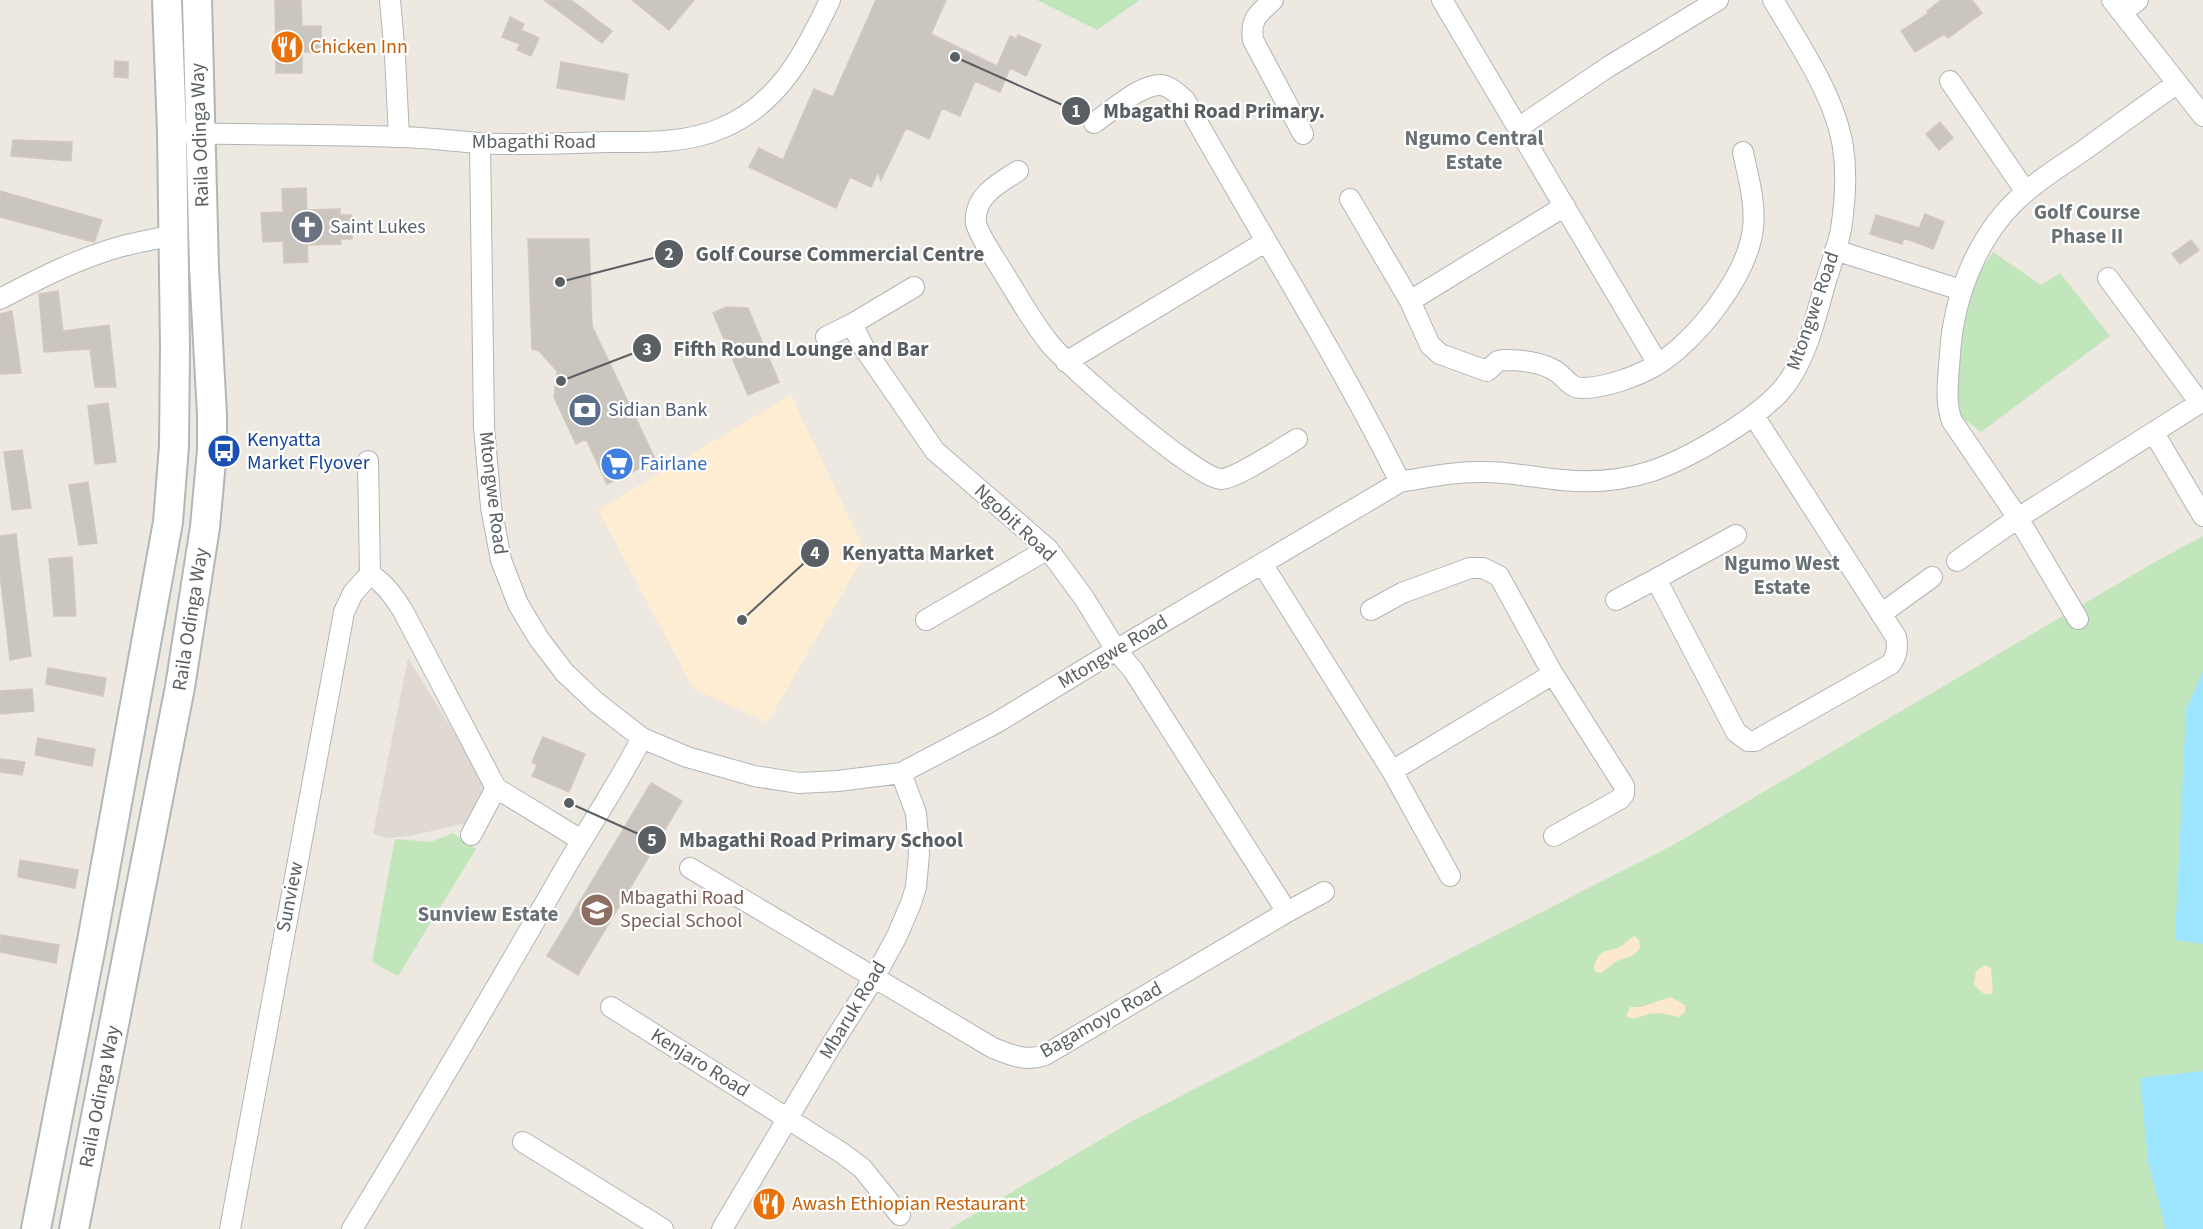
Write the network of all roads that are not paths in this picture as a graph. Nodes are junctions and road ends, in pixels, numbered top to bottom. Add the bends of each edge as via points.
1 (167, 0) edge
2 (197, 0) edge
3 (390, 0) edge
4 (830, 0) edge
5 (1273, 0) edge
6 (1442, 0) edge
7 (1718, 0) edge
8 (1773, 0) edge
9 (2138, 0) edge
10 (2117, 7) edge
11 (1950, 81) dead end
12 (2176, 84) junction
13 (2203, 116) edge
14 (1094, 123) dead end
15 (1518, 128) junction
16 (172, 132) junction
17 (200, 133) junction
18 (1303, 134) dead end
19 (399, 137) junction
20 (480, 143) junction
21 (1743, 152) dead end
22 (1018, 171) dead end
23 (2026, 192) junction
24 (1350, 199) dead end
25 (1565, 206) junction
26 (174, 235) junction
27 (1265, 242) junction
28 (1835, 250) junction
29 (2108, 278) dead end
30 (914, 287) dead end
31 (1961, 290) junction
32 (0, 299) edge
33 (1410, 301) junction
34 (852, 324) junction
35 (825, 337) dead end
36 (1066, 362) junction
37 (1658, 364) junction
38 (2201, 402) edge
39 (1754, 416) junction
40 (2154, 433) junction
41 (1297, 439) dead end
42 (368, 461) dead end
43 (1400, 482) junction
44 (2203, 516) edge
45 (2018, 518) junction
46 (1736, 535) dead end
47 (1048, 549) junction
48 (1957, 561) dead end
49 (1263, 565) junction
50 (370, 574) junction
51 (1932, 577) dead end
52 (1656, 579) junction
53 (1616, 600) dead end
54 (1371, 610) dead end
55 (1881, 614) junction
56 (2078, 619) dead end
57 (926, 620) dead end
58 (1116, 650) junction
59 (1553, 674) junction
60 (642, 738) junction
61 (1392, 771) junction
62 (901, 773) junction
63 (496, 788) junction
64 (471, 835) dead end
65 (1554, 836) dead end
66 (581, 840) junction
67 (690, 868) dead end
68 (1450, 876) dead end
69 (1324, 892) dead end
70 (1287, 912) junction
71 (89, 955) junction
72 (127, 958) junction
73 (874, 978) junction
74 (611, 1007) dead end
75 (789, 1118) junction
76 (523, 1142) dead end
77 (900, 1215) dead end
78 (36, 1229) edge
79 (74, 1229) edge
80 (230, 1229) edge
81 (352, 1229) edge
82 (663, 1229) edge
83 (722, 1229) edge

1 - 16 main road, Raila Odinga Way
2 - 17 main road, Raila Odinga Way
3 - 19 street
4 - 20 street, Mbagathi Road via 802,56 774,94 721,129 671,140
5 - 18 street via 1255,17 1251,27 1253,40
6 - 15 street
7 - 15 street
8 - 28 street, Mtongwe Road via 1814,72 1843,147 1841,230
9 - 10 street
10 - 12 street
11 - 23 street
12 - 13 street
12 - 23 street
14 - 27 street via 1147,87 1162,85 1173,90 1185,100
15 - 25 street
16 - 17 street, Mbagathi Road
16 - 26 main road, Raila Odinga Way
17 - 19 street, Mbagathi Road
17 - 72 main road, Raila Odinga Way via 212,415 210,485 192,623
19 - 20 street, Mbagathi Road
20 - 60 street, Mtongwe Road via 484,427 491,507 501,560 518,604 565,673
21 - 37 street via 1754,208 1753,229 1740,272 1701,325
22 - 36 street via 987,192 976,208 976,224 1028,313
23 - 31 street via 1986,239
24 - 33 street
25 - 33 street
25 - 37 street
26 - 32 street via 97,254 46,274
26 - 71 main road, Raila Odinga Way via 174,446 168,522
27 - 36 street
27 - 43 street via 1322,336
28 - 31 street
28 - 39 street, Mtongwe Road via 1810,335 1793,372 1779,393
29 - 38 street
30 - 34 street
31 - 45 street via 1951,342 1950,417
33 - 37 street via 1430,345 1440,354 1487,371 1503,360 1539,365 1554,369 1573,386 1583,388 1640,374
34 - 35 street
34 - 47 street, Ngobit Road via 869,356 935,451
36 - 41 street via 1208,477 1222,479 1237,473
38 - 40 street
39 - 43 street, Mtongwe Road via 1678,459 1626,477 1589,482 1486,472
39 - 55 street
40 - 44 street
40 - 45 street
42 - 50 street
43 - 49 street, Mtongwe Road
45 - 48 street
45 - 56 street
46 - 52 street
47 - 57 street
47 - 58 street, Ngobit Road
49 - 58 street, Mtongwe Road
49 - 61 street
50 - 63 street via 391,592 403,611
50 - 80 street, Sunview via 353,593 344,612
51 - 55 street
52 - 53 street
52 - 55 street via 1736,732 1748,741 1755,741 1891,664 1896,655 1896,637
54 - 59 street via 1470,568 1492,571 1499,576
58 - 62 street, Mtongwe Road via 996,723
58 - 70 street, Ngobit Road via 1133,670
59 - 61 street
59 - 65 street via 1624,786 1620,799
60 - 62 street, Mtongwe Road via 724,768 799,783
60 - 66 street
61 - 68 street
62 - 73 street, Mbaruk Road via 916,813 916,887 897,936
63 - 64 street
63 - 66 street
66 - 81 street
67 - 73 street, Bagamoyo Road
69 - 70 street, Bagamoyo Road
70 - 73 street, Bagamoyo Road via 1035,1058 1017,1057 993,1048
71 - 72 main road via 95,968 108,973 120,971
71 - 78 main road, Raila Odinga Way
72 - 79 main road, Raila Odinga Way
73 - 75 street, Mbaruk Road
74 - 75 street, Kenjaro Road
75 - 77 street, Kenjaro Road via 862,1168
75 - 83 street, Mbaruk Road
76 - 82 street

